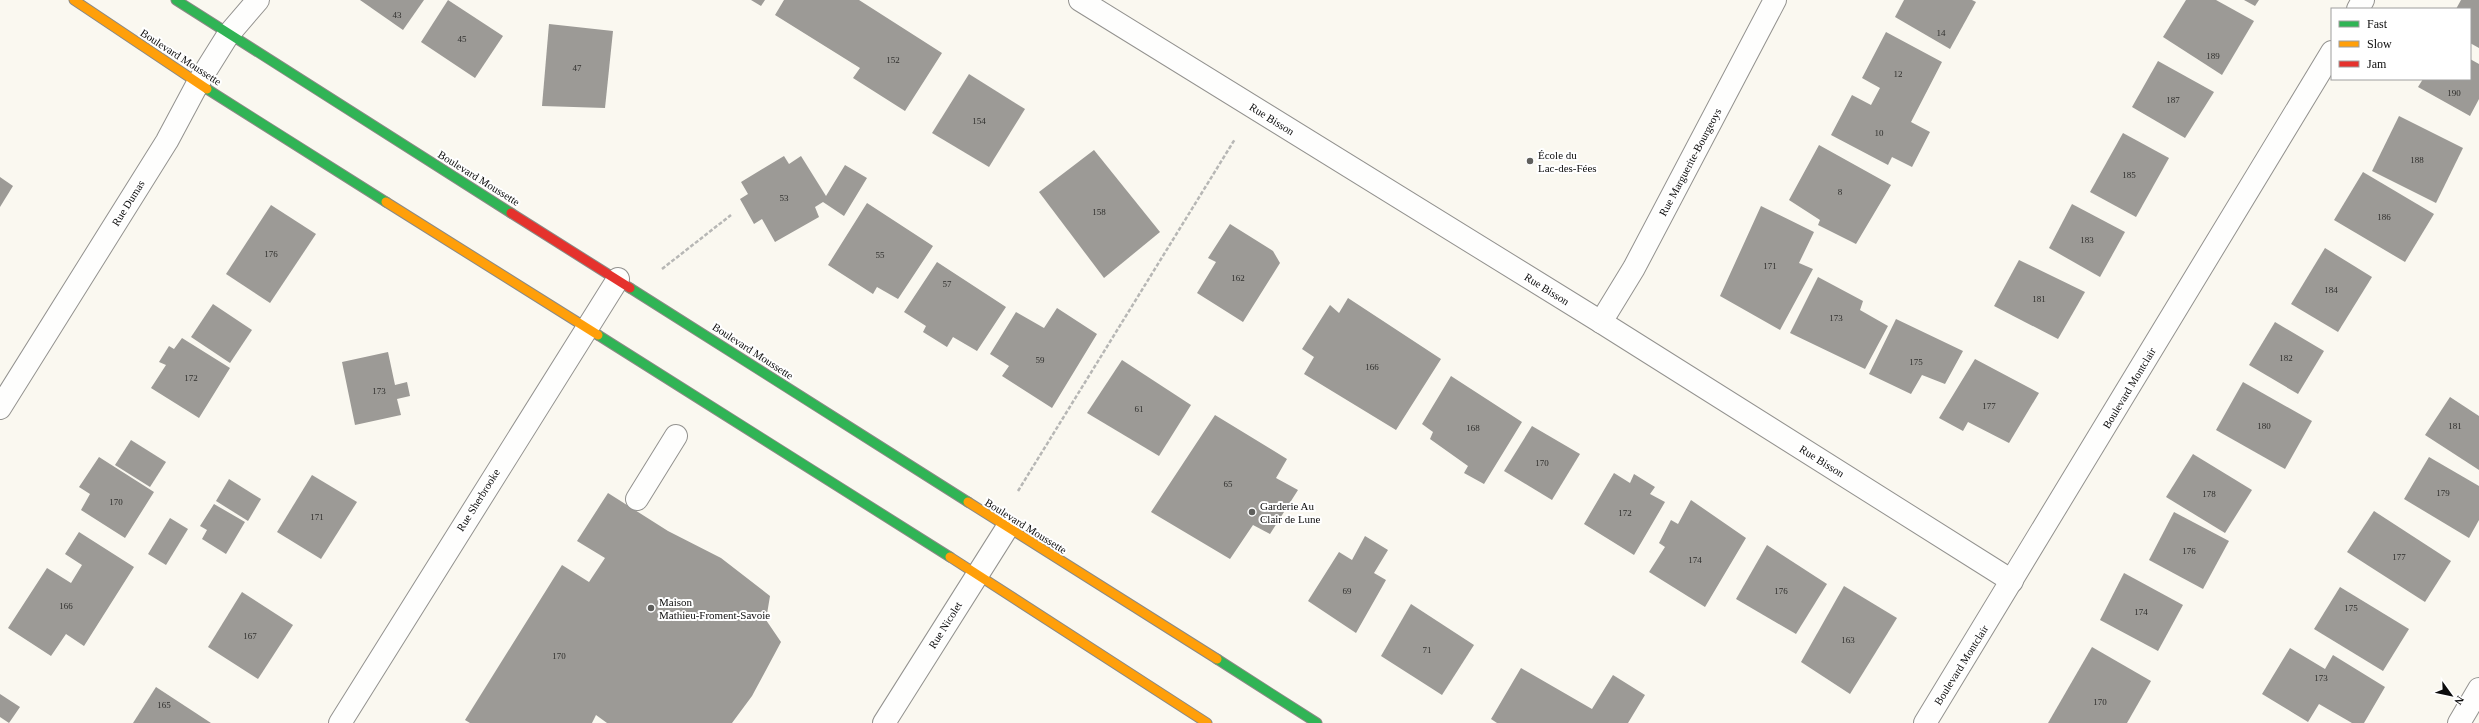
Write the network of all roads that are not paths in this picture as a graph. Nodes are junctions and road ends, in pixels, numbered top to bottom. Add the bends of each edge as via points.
1 (74, 0) edge
2 (176, 0) edge
3 (258, 0) edge
4 (1080, 0) edge
5 (1775, 0) edge
6 (228, 35) junction
7 (2331, 54) edge
8 (198, 83) junction
9 (618, 279) junction
10 (1601, 322) junction
11 (587, 328) junction
12 (0, 408) edge
13 (676, 436) dead end
14 (637, 498) dead end
15 (1007, 528) junction
16 (977, 574) junction
17 (2012, 582) junction
18 (2479, 690) edge
19 (340, 723) edge
20 (884, 723) edge
21 (1207, 723) edge
22 (1317, 723) edge
23 (1925, 723) edge
24 (2459, 723) edge

1 - 8 street, Boulevard Moussette
2 - 6 street, Boulevard Moussette
3 - 6 street, Rue Dumas
4 - 10 street, Rue Bisson
5 - 10 street, Rue Marguerite-Bourgeoys via 1637,261
6 - 8 street, Rue Dumas
6 - 9 street, Boulevard Moussette
7 - 17 street, Boulevard Montclair
8 - 11 street, Boulevard Moussette
8 - 12 street, Rue Dumas via 167,141
9 - 11 street, Rue Sherbrooke
9 - 15 street, Boulevard Moussette
10 - 17 street, Rue Bisson
11 - 16 street, Boulevard Moussette
11 - 19 street, Rue Sherbrooke
13 - 14 street
15 - 16 street, Rue Nicolet
15 - 22 street, Boulevard Moussette
16 - 20 street, Rue Nicolet
16 - 21 street, Boulevard Moussette
17 - 23 street, Boulevard Montclair
18 - 24 street

